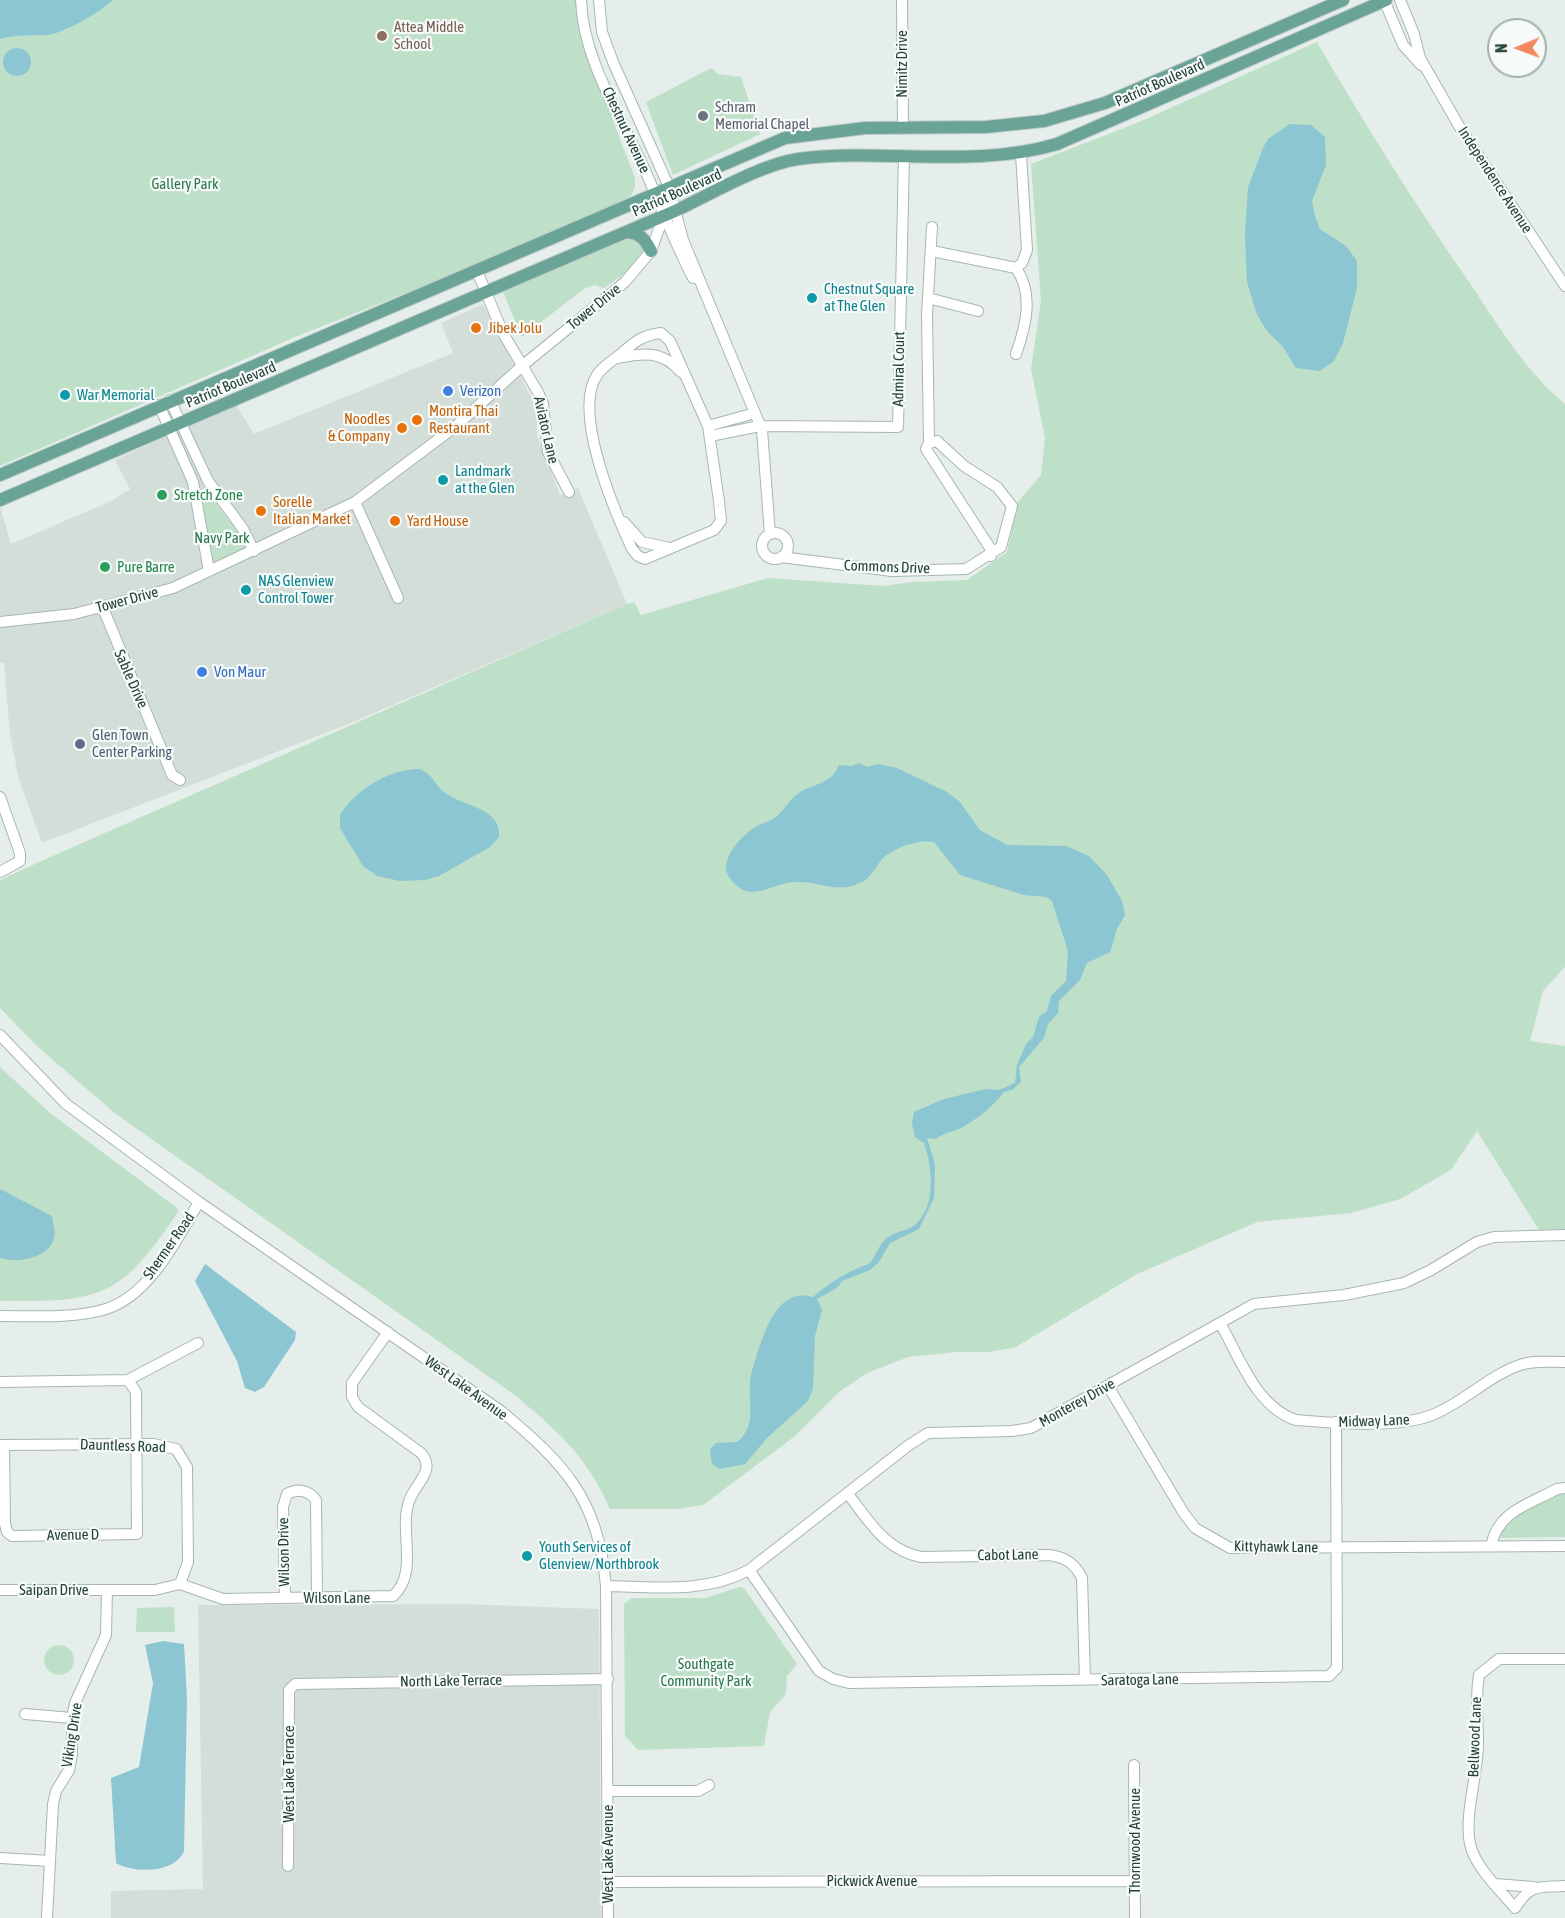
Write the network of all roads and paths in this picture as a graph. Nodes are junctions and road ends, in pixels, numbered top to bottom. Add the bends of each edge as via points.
1 (581, 0) edge
2 (599, 0) edge
3 (902, 0) edge
4 (1343, 0) edge
5 (1385, 0) edge
6 (1400, 0) edge
7 (1428, 71) junction
8 (903, 128) junction
9 (1021, 154) junction
10 (904, 157) junction
11 (669, 187) junction
12 (655, 193) junction
13 (670, 213) junction
14 (932, 227) dead end
15 (626, 232) junction
16 (651, 251) junction
17 (932, 251) junction
18 (1016, 268) junction
19 (477, 271) junction
20 (1565, 286) edge
21 (484, 291) junction
22 (928, 298) junction
23 (978, 311) dead end
24 (1016, 354) dead end
25 (615, 358) junction
26 (522, 366) junction
27 (685, 377) junction
28 (165, 402) junction
29 (755, 413) junction
30 (175, 426) junction
31 (760, 426) junction
32 (709, 431) junction
33 (929, 443) junction
34 (0, 475) edge
35 (209, 483) junction
36 (195, 492) junction
37 (569, 492) dead end
38 (0, 500) edge
39 (354, 502) junction
40 (770, 534) junction
41 (254, 551) junction
42 (991, 555) junction
43 (781, 557) junction
44 (208, 571) junction
45 (398, 598) dead end
46 (103, 608) junction
47 (0, 622) edge
48 (180, 780) dead end
49 (0, 797) edge
50 (0, 872) edge
51 (0, 1035) edge
52 (199, 1202) junction
53 (1565, 1235) edge
54 (0, 1316) edge
55 (1220, 1323) junction
56 (388, 1332) junction
57 (198, 1342) dead end
58 (1565, 1362) edge
59 (128, 1380) junction
60 (0, 1382) edge
61 (1108, 1386) junction
62 (1336, 1422) junction
63 (136, 1444) junction
64 (2, 1445) edge
65 (1565, 1488) edge
66 (848, 1494) junction
67 (1491, 1546) junction
68 (1565, 1546) edge
69 (1337, 1548) junction
70 (749, 1570) junction
71 (180, 1584) junction
72 (606, 1586) junction
73 (0, 1590) edge
74 (107, 1590) junction
75 (285, 1598) junction
76 (317, 1598) junction
77 (1565, 1659) edge
78 (608, 1679) junction
79 (1085, 1680) junction
80 (295, 1684) joint
81 (25, 1714) dead end
82 (72, 1718) junction
83 (1134, 1765) dead end
84 (709, 1785) dead end
85 (608, 1791) junction
86 (0, 1858) edge
87 (50, 1861) junction
88 (288, 1866) dead end
89 (1135, 1881) junction
90 (608, 1882) junction
91 (1495, 1884) junction
92 (1565, 1886) edge
93 (1534, 1887) junction
94 (1515, 1913) edge
95 (48, 1918) edge
96 (608, 1918) edge
97 (1135, 1918) edge

1 - 12 street, Chestnut Avenue via 585,36
2 - 11 street, Chestnut Avenue via 602,32 613,62
3 - 8 street, Nimitz Drive
4 - 8 main road, Patriot Boulevard via 1105,103 1044,121 987,127
5 - 7 street, Independence Avenue via 1403,45
5 - 9 main road, Patriot Boulevard via 1058,144
6 - 7 street, Independence Avenue
7 - 20 street, Independence Avenue via 1459,126
8 - 11 main road, Patriot Boulevard via 865,128 785,138
9 - 10 main road, Patriot Boulevard
9 - 18 street via 1027,250
10 - 13 main road, Patriot Boulevard via 841,155 795,159
10 - 31 street, Admiral Court via 898,426
11 - 12 main road, Patriot Boulevard
11 - 13 street, Chestnut Avenue
12 - 13 street, Chestnut Avenue
12 - 19 main road, Patriot Boulevard
13 - 15 main road, Patriot Boulevard
13 - 16 street, Tower Drive
13 - 29 street, Chestnut Avenue
14 - 17 street
15 - 16 main road via 643,237
15 - 21 main road, Patriot Boulevard
16 - 26 street, Tower Drive via 625,282
17 - 18 street
17 - 22 street
18 - 24 street via 1025,281 1027,324
19 - 21 street, Aviator Lane
19 - 28 main road, Patriot Boulevard
21 - 26 street, Aviator Lane
21 - 30 main road, Patriot Boulevard
22 - 23 street
22 - 33 street
25 - 27 street via 642,352 660,355
25 - 27 street via 647,334 661,333 670,341
25 - 32 street via 596,376 591,393 595,453 617,515 642,542 676,548 714,530 721,521
26 - 37 street, Aviator Lane via 543,404 549,452
26 - 39 street, Tower Drive via 456,426
27 - 32 street
28 - 30 street
28 - 34 main road, Patriot Boulevard
29 - 31 street, Chestnut Avenue
29 - 32 street
30 - 35 street
30 - 36 street
30 - 38 main road, Patriot Boulevard
31 - 32 street, Admiral Court
31 - 40 street, Chestnut Avenue
33 - 42 street via 926,449
33 - 42 street via 937,441 964,466 997,487 1012,506 1001,547
35 - 36 street
35 - 41 street
36 - 44 street
39 - 41 street, Tower Drive
39 - 45 street
40 - 43 street via 786,539 788,547
40 - 43 street, Chestnut Avenue via 763,543 764,551 769,557
41 - 44 street, Tower Drive
42 - 43 street, Commons Drive via 966,569 892,571
44 - 46 street, Tower Drive via 172,588
46 - 47 street, Tower Drive
46 - 48 street, Sable Drive via 172,775
49 - 50 street via 20,853 20,861
51 - 52 street, West Lake Avenue via 66,1104
52 - 54 street, Shermer Road via 158,1266 135,1291 107,1309 62,1315
52 - 56 street, West Lake Avenue
53 - 55 street, Monterey Drive via 1494,1237 1477,1242 1404,1282 1344,1295 1267,1301
55 - 61 street, Monterey Drive
55 - 62 street, Midway Lane via 1270,1406 1282,1416 1296,1420
56 - 72 street, West Lake Avenue via 501,1412 539,1443 574,1482 603,1549
56 - 76 street, Wilson Lane via 352,1383 351,1392 358,1407 426,1458 425,1477 407,1509 405,1576 398,1591 386,1598
57 - 59 street
58 - 62 street, Midway Lane via 1519,1365 1433,1415 1414,1420
59 - 60 street
59 - 63 street via 136,1392
61 - 66 street, Monterey Drive via 1031,1428 928,1433
61 - 69 street, Kittyhawk Lane via 1183,1512 1210,1539 1230,1548
62 - 69 street, Saratoga Lane
63 - 64 street, Dauntless Road
63 - 64 street, Avenue D via 136,1534 12,1536 5,1524
63 - 71 street, Dauntless Road via 171,1447 186,1462 188,1562
65 - 67 street via 1504,1517
66 - 70 street, Monterey Drive
66 - 79 street, Cabot Lane via 880,1536 907,1554 1050,1555 1075,1565 1082,1578
67 - 68 street, Kittyhawk Lane
67 - 69 street, Kittyhawk Lane
69 - 79 street, Saratoga Lane via 1337,1668 1329,1676
70 - 72 street, Monterey Drive via 726,1582 694,1587
70 - 79 street, Saratoga Lane via 819,1671 833,1679 849,1683
71 - 74 street, Saipan Drive via 155,1590
71 - 75 street, Wilson Lane via 223,1599
72 - 78 street, West Lake Avenue
73 - 74 street, Saipan Drive
74 - 82 street, Viking Drive via 106,1635
75 - 76 street, Wilson Lane
75 - 76 street, Wilson Drive via 283,1507 288,1494 296,1490 307,1492 316,1500
77 - 91 street, Bellwood Lane via 1499,1659 1479,1675 1470,1845
78 - 80 street, North Lake Terrace
78 - 85 street, West Lake Avenue
80 - 88 street, West Lake Terrace via 289,1690
81 - 82 street
82 - 87 street, Viking Drive via 69,1770 53,1804
83 - 89 street, Thornwood Avenue
84 - 85 street via 698,1791
85 - 90 street, West Lake Avenue
86 - 87 street
87 - 95 street, Viking Drive
89 - 90 street, Pickwick Avenue
89 - 97 street, Thornwood Avenue
90 - 96 street, West Lake Avenue
91 - 93 street
91 - 94 street, Bellwood Lane
92 - 93 street
93 - 94 street, Bellwood Lane via 1523,1896

